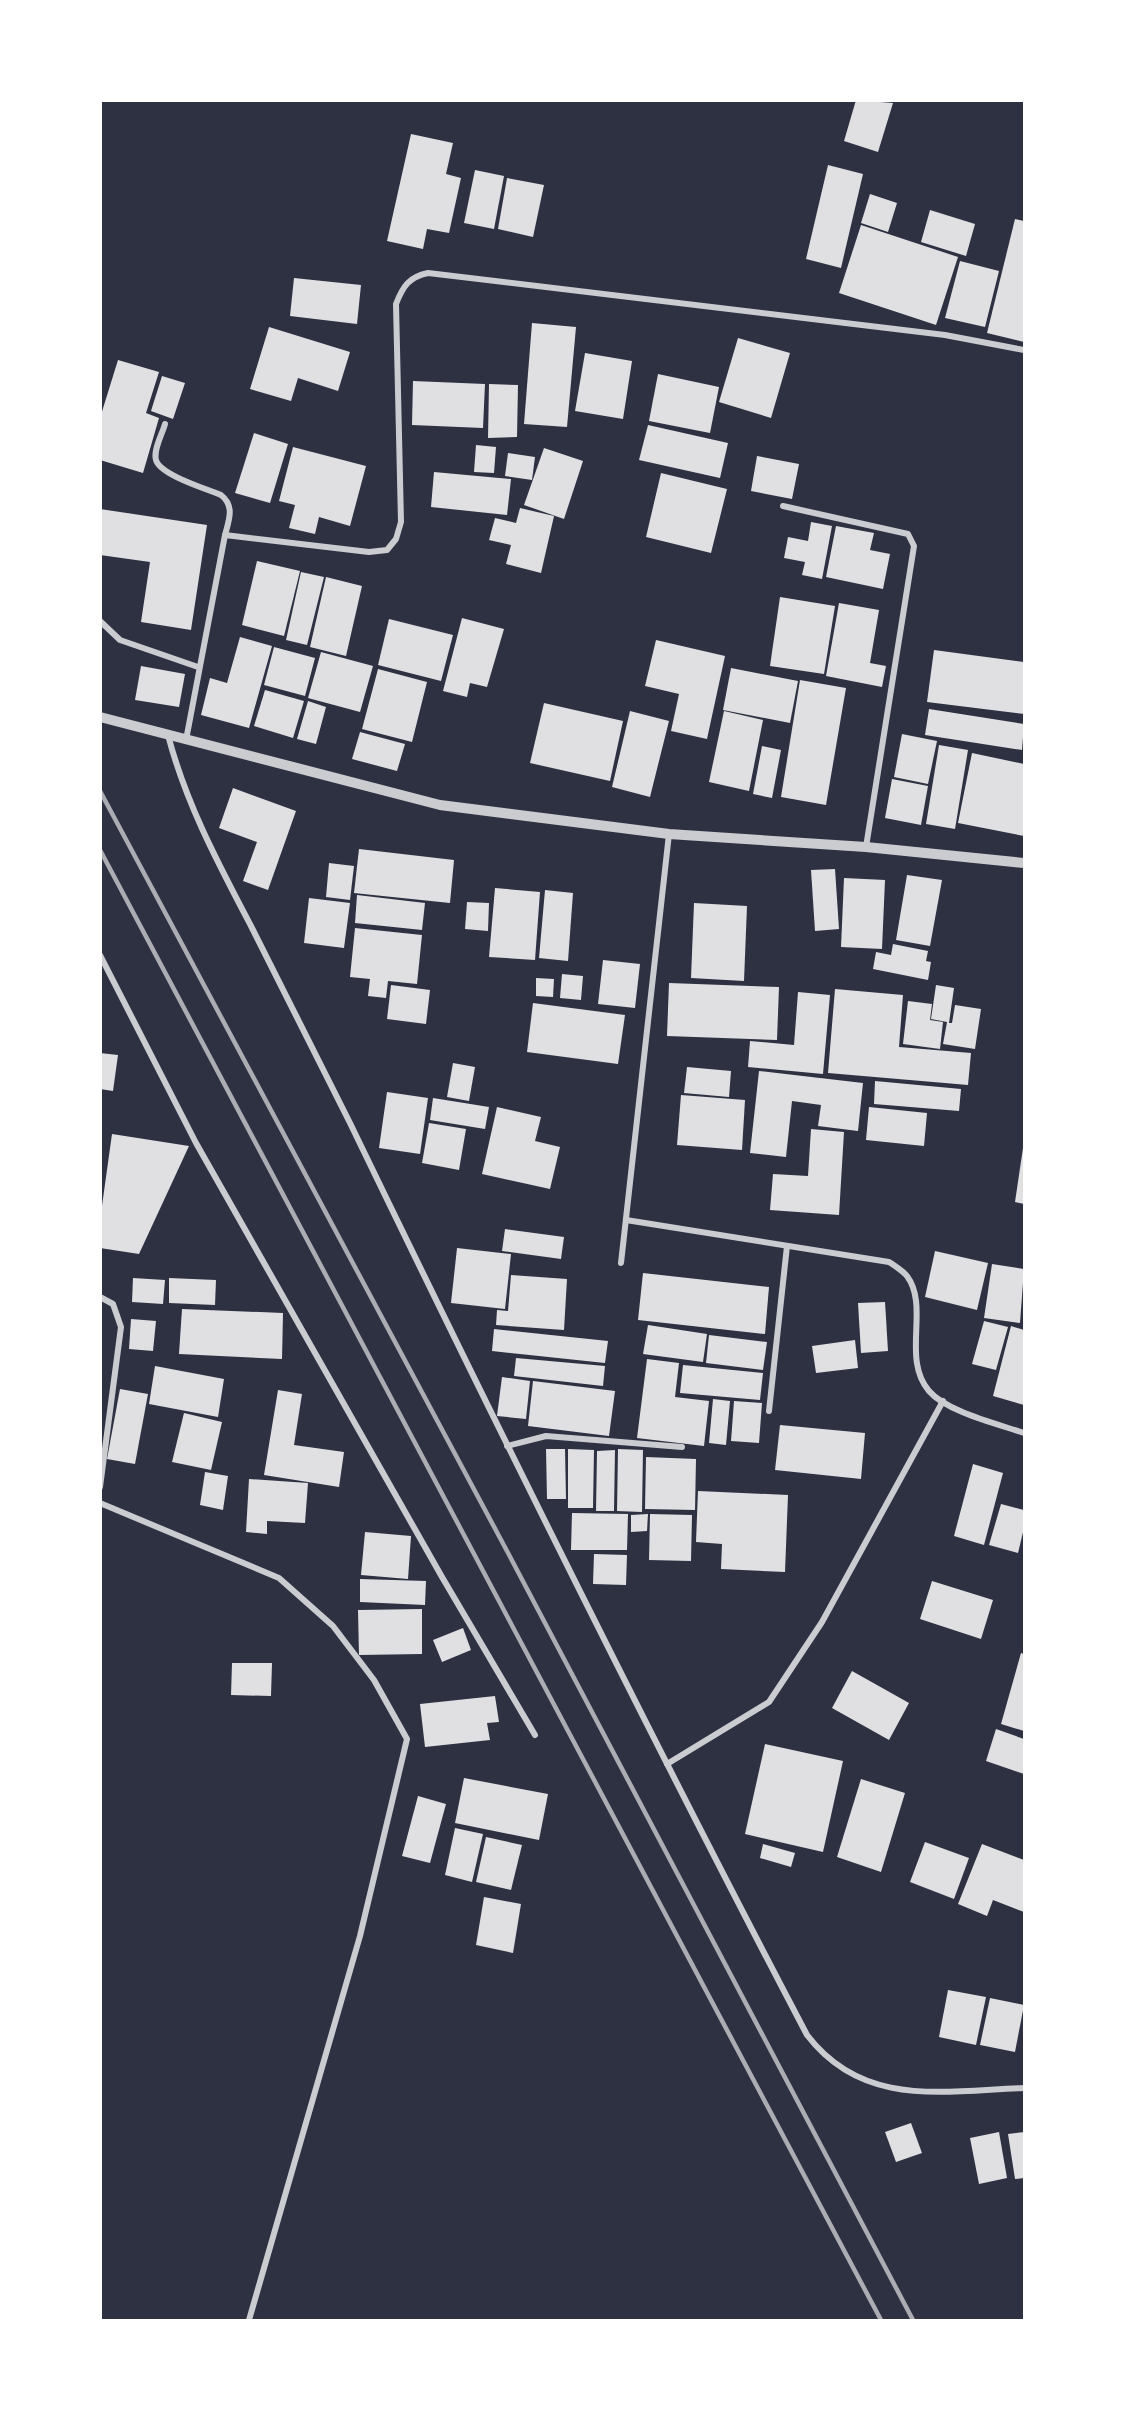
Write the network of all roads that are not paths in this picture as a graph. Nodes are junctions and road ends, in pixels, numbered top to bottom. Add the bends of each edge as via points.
1 (1024, 350) edge
2 (165, 424) dead end
3 (783, 506) dead end
4 (225, 535) junction
5 (100, 621) edge
6 (198, 667) junction
7 (100, 717) edge
8 (168, 735) junction
9 (186, 740) junction
10 (669, 834) junction
11 (866, 847) junction
12 (1024, 863) edge
13 (100, 955) edge
14 (626, 1220) junction
15 (787, 1246) junction
16 (621, 1263) dead end
17 (100, 1297) edge
18 (943, 1401) junction
19 (769, 1412) dead end
20 (1024, 1433) edge
21 (507, 1446) junction
22 (682, 1447) dead end
23 (100, 1487) edge
24 (100, 1503) edge
25 (535, 1735) dead end
26 (667, 1764) junction
27 (1024, 2088) edge
28 (249, 2320) edge

1 - 4 street via 922,332 428,273 414,276 396,304 401,522 396,539 387,550 369,552
2 - 4 street via 156,462 166,472 229,501 231,512
3 - 11 street via 908,534 914,546
4 - 6 street
5 - 6 street via 120,640
6 - 9 street
7 - 8 street
8 - 9 street
8 - 21 street via 177,772 205,837 313,1047
9 - 10 street via 440,805
10 - 11 street
10 - 14 street
11 - 12 street
13 - 25 street via 196,1143
14 - 15 street
14 - 16 street
15 - 18 street via 889,1262 907,1275 914,1291 916,1367 929,1391
15 - 19 street
17 - 23 street via 113,1304 121,1327
18 - 20 street
18 - 26 street via 822,1622 769,1702
21 - 22 street via 546,1436
21 - 26 street
24 - 28 street via 279,1578 333,1626 375,1680 407,1738 360,1936
26 - 27 street via 802,2025 823,2056 864,2082 918,2091

